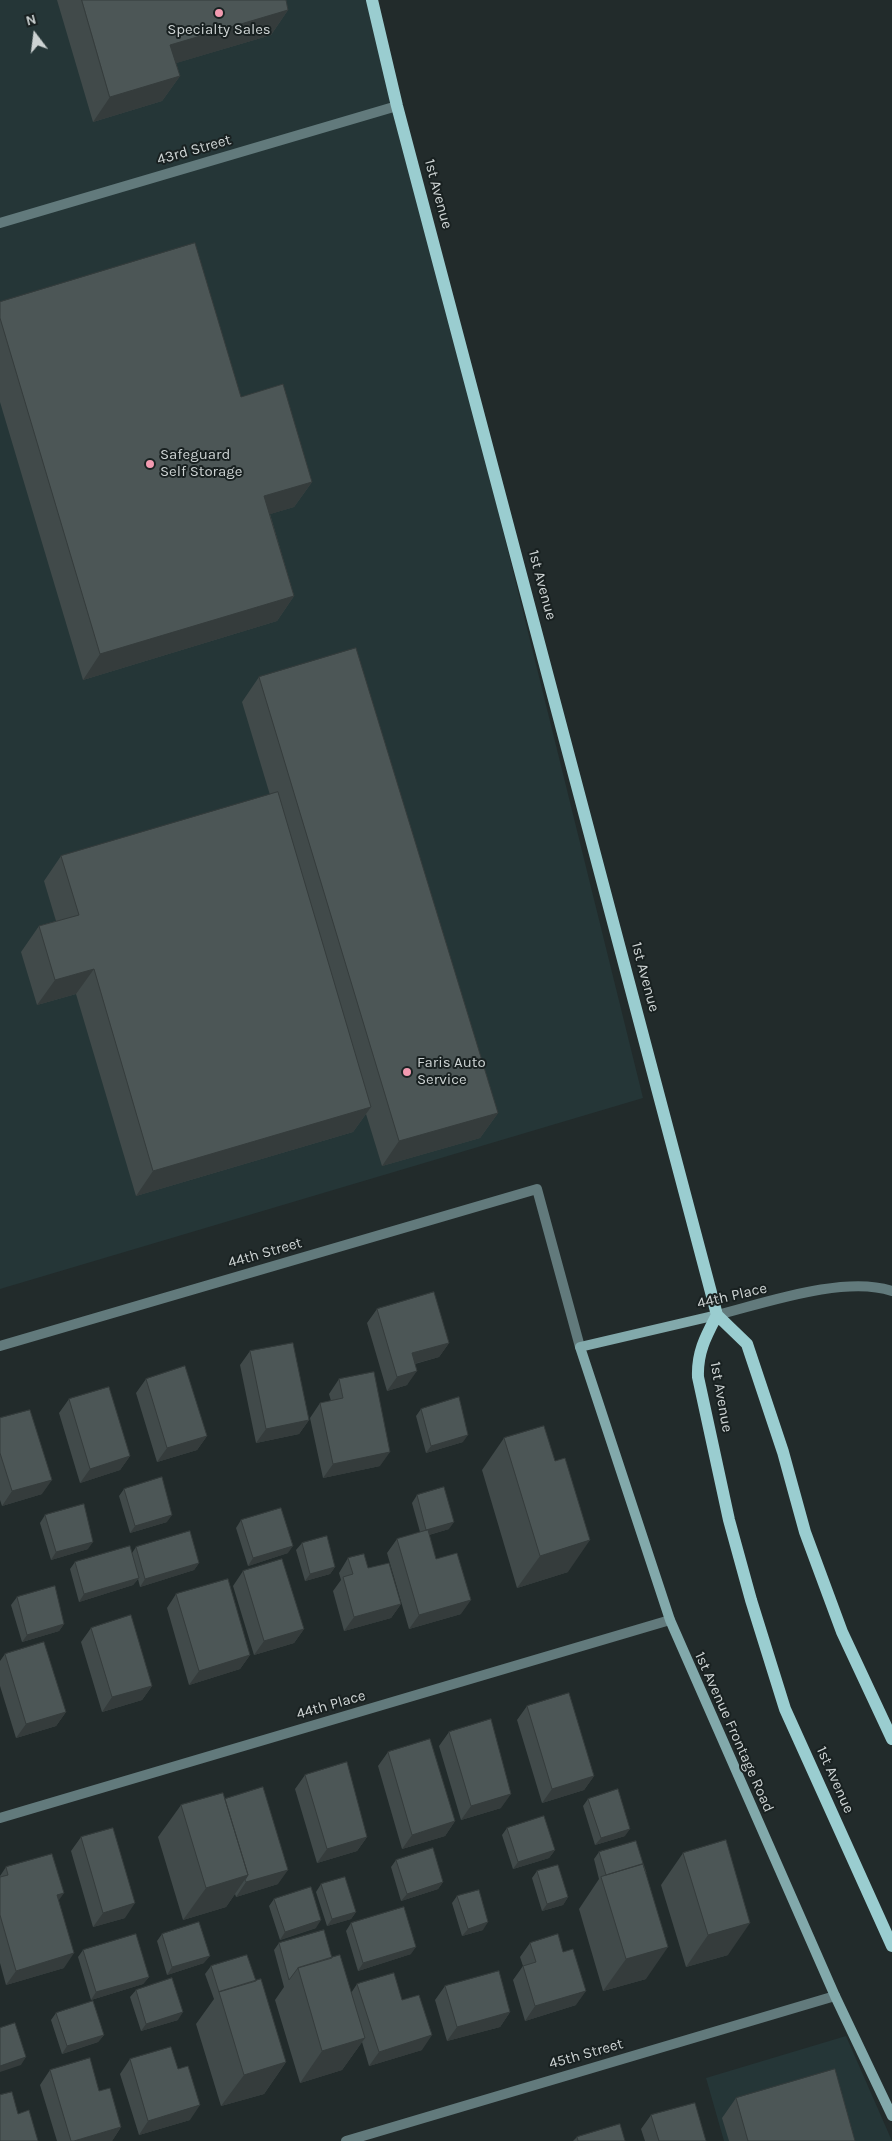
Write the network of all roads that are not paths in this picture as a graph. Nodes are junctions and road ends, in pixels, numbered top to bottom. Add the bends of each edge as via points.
1 (372, 0) edge
2 (398, 106) junction
3 (0, 223) edge
4 (892, 1292) edge
5 (717, 1315) junction
6 (0, 1346) edge
7 (580, 1347) junction
8 (670, 1620) junction
9 (892, 1739) edge
10 (0, 1818) edge
11 (892, 1946) edge
12 (835, 1996) junction
13 (892, 2116) edge
14 (346, 2141) edge

1 - 2 main road, 1st Avenue
2 - 3 street, 43rd Street
2 - 5 main road, 1st Avenue
4 - 5 street, 44th Place via 880,1287 836,1286
5 - 7 street, 44th Place
5 - 9 main road via 742,1338 753,1358 805,1532 842,1632
5 - 11 main road, 1st Avenue via 700,1346 698,1376 729,1520 751,1600 785,1710
6 - 7 street, 44th Street via 538,1188
7 - 8 street, 1st Avenue Frontage Road
8 - 10 street, 44th Place
8 - 12 street, 1st Avenue Frontage Road
12 - 13 street, 1st Avenue Frontage Road
12 - 14 street, 45th Street

